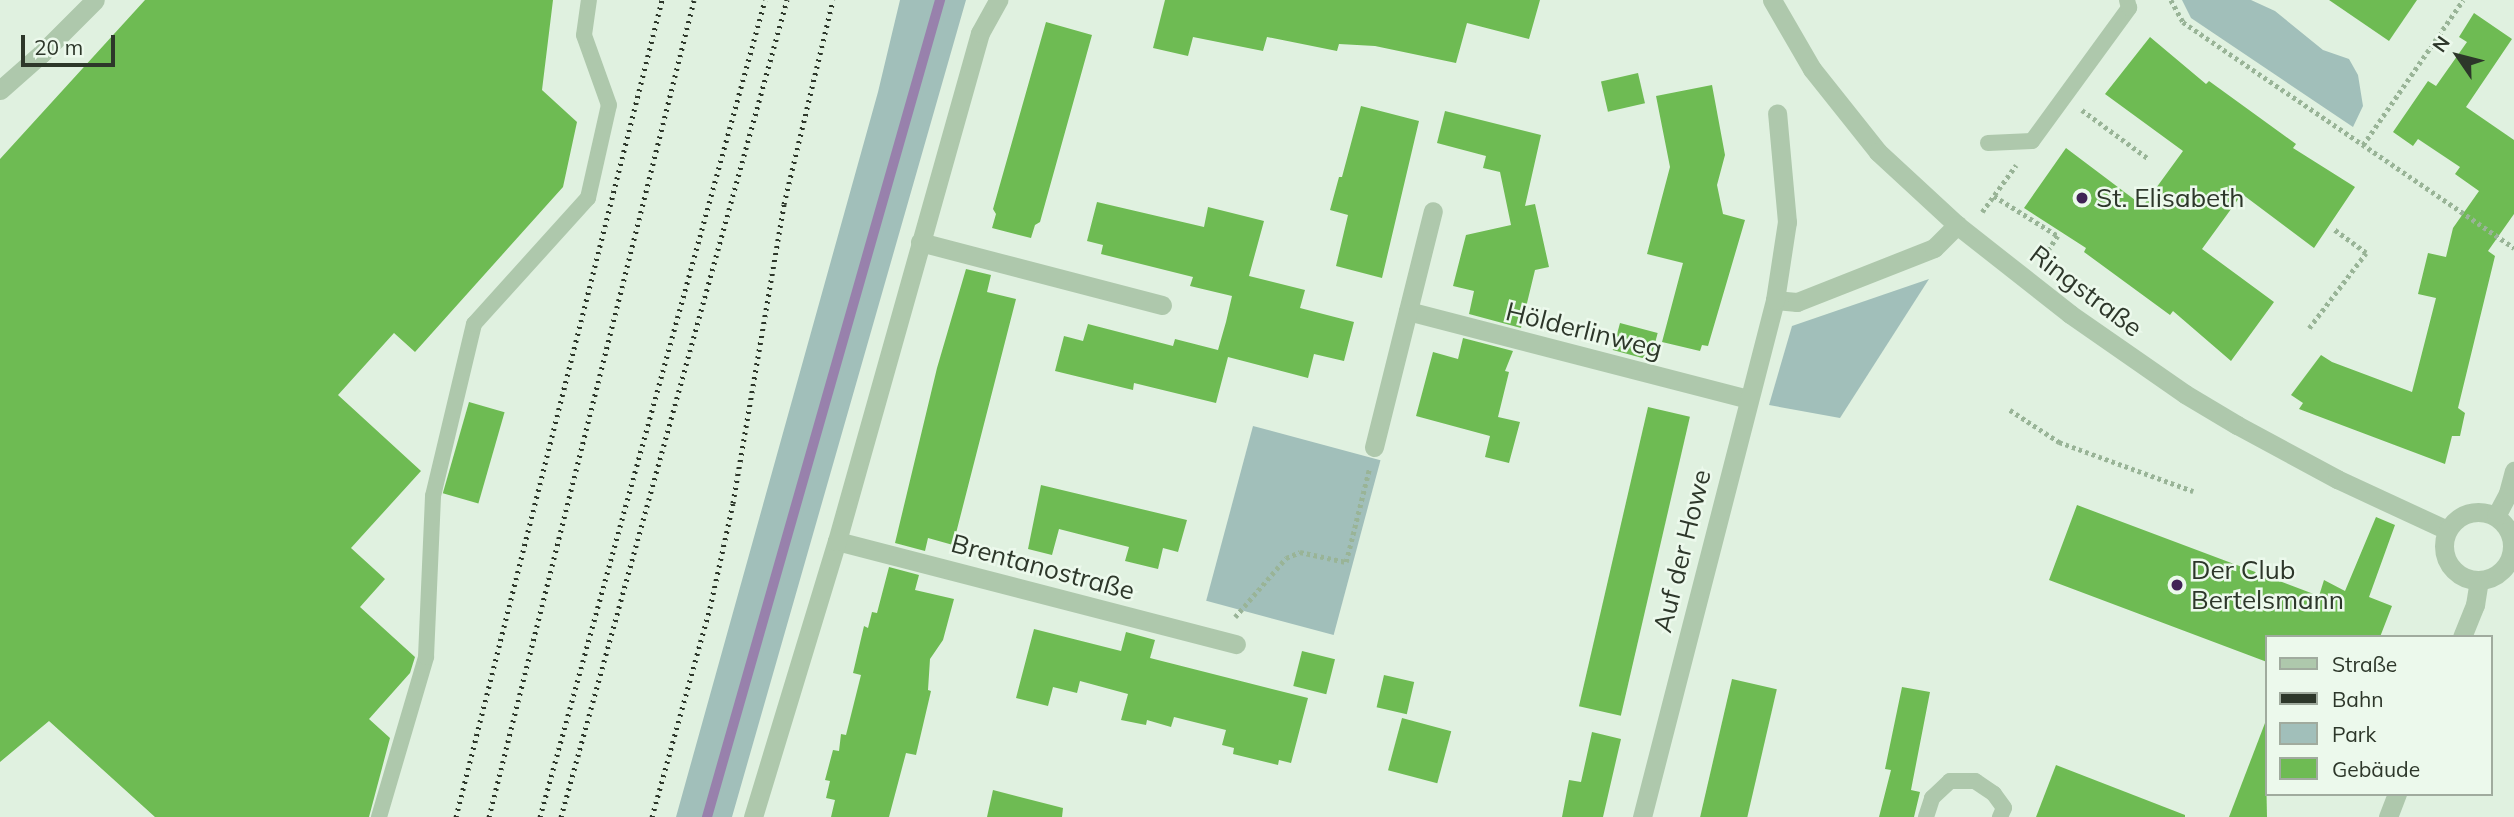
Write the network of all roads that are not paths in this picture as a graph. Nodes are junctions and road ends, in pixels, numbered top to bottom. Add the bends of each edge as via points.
1 (95, 0) edge
2 (589, 0) edge
3 (998, 0) edge
4 (1772, 0) edge
5 (2127, 0) edge
6 (0, 90) edge
7 (1777, 113) dead end
8 (1988, 143) dead end
9 (1433, 211) dead end
10 (1962, 229) junction
11 (920, 242) junction
12 (1774, 300) junction
13 (1162, 304) dead end
14 (1408, 311) junction
15 (1748, 399) junction
16 (1374, 447) road end
17 (2514, 471) edge
18 (2496, 516) junction
19 (2447, 530) junction
20 (837, 541) junction
21 (2512, 560) edge
22 (2479, 580) junction
23 (2463, 635) edge
24 (1236, 645) dead end
25 (2396, 796) edge
26 (379, 817) edge
27 (754, 817) edge
28 (1642, 817) edge
29 (1926, 817) edge
30 (2000, 817) edge
31 (2388, 817) edge

1 - 6 street
2 - 26 lane via 584,35 608,106 588,198 474,324 433,496 426,657
3 - 11 street via 980,33
4 - 10 street, Ringstraße via 1812,69 1870,142
5 - 8 lane via 2129,8 2032,141
7 - 12 street, Auf der Howe via 1787,222
9 - 14 street
10 - 12 street via 1934,248 1797,302
10 - 19 street, Ringstraße via 2098,336 2237,425
11 - 13 street
11 - 20 street
12 - 15 street, Auf der Howe
14 - 15 street, Hölderlinweg
14 - 16 street
15 - 28 street, Auf der Howe
17 - 18 street
18 - 19 street via 2478,511 2460,516
18 - 21 street via 2511,535
19 - 22 street via 2448,564 2462,576
20 - 24 street, Brentanostraße
20 - 27 street
21 - 22 street
22 - 23 street
25 - 31 street
29 - 30 lane via 1932,798 1950,781 1975,781 2004,808

